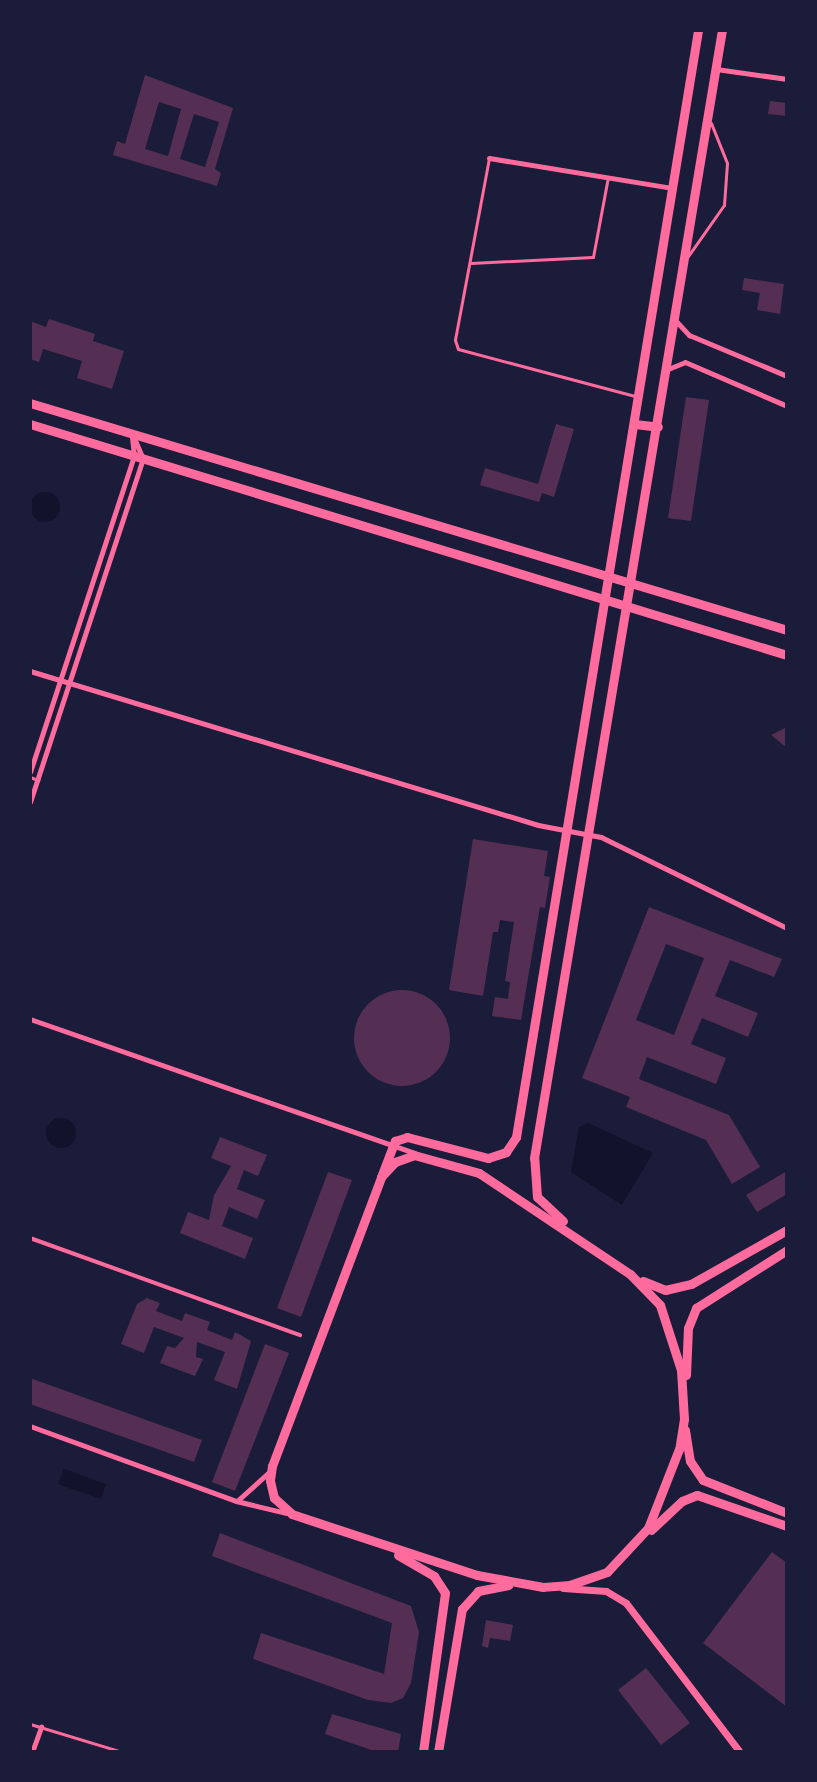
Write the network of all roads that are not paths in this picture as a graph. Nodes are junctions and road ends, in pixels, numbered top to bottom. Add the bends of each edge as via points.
1 (698, 30) edge
2 (722, 30) edge
3 (715, 69) junction
4 (787, 79) edge
5 (708, 116) junction
6 (489, 158) joint
7 (608, 177) junction
8 (673, 188) junction
9 (684, 262) junction
10 (471, 263) junction
11 (675, 320) junction
12 (667, 370) junction
13 (787, 376) edge
14 (639, 397) junction
15 (30, 403) edge
16 (787, 406) edge
17 (30, 424) edge
18 (635, 424) junction
19 (658, 427) junction
20 (132, 432) junction
21 (139, 457) junction
22 (610, 576) junction
23 (633, 583) junction
24 (607, 599) junction
25 (629, 606) junction
26 (787, 630) edge
27 (787, 655) edge
28 (30, 671) edge
29 (61, 680) junction
30 (71, 683) junction
31 (30, 774) edge
32 (38, 780) junction
33 (30, 802) edge
34 (568, 831) junction
35 (590, 835) junction
36 (787, 928) edge
37 (30, 1019) edge
38 (392, 1147) junction
39 (427, 1156) junction
40 (381, 1177) junction
41 (787, 1230) edge
42 (30, 1238) edge
43 (787, 1250) edge
44 (605, 1257) junction
45 (630, 1274) junction
46 (300, 1335) dead end
47 (684, 1415) junction
48 (30, 1426) edge
49 (271, 1469) junction
50 (236, 1501) junction
51 (787, 1513) edge
52 (292, 1514) junction
53 (787, 1526) edge
54 (366, 1540) junction
55 (640, 1540) junction
56 (515, 1584) junction
57 (543, 1587) junction
58 (30, 1724) edge
59 (41, 1727) junction
60 (32, 1752) edge
61 (122, 1752) edge
62 (423, 1752) edge
63 (438, 1752) edge
64 (740, 1752) edge

1 - 8 main road
2 - 3 main road
3 - 4 street
3 - 5 main road
5 - 9 main road
5 - 9 lane via 729,175 722,211
6 - 7 street
6 - 10 lane
7 - 8 street
7 - 10 lane via 593,257
8 - 14 main road
9 - 11 main road
10 - 14 lane via 455,340 462,353
11 - 12 main road
11 - 13 street via 689,335
12 - 16 street via 685,362
12 - 19 main road
14 - 18 main road
15 - 20 main road
17 - 21 main road
18 - 19 main road
18 - 22 main road
19 - 23 main road
20 - 21 street
20 - 22 main road
21 - 24 main road
21 - 29 street
21 - 30 street
22 - 23 main road
22 - 24 main road
23 - 25 main road
23 - 26 main road
24 - 25 main road
24 - 34 main road
25 - 27 main road
25 - 35 main road
28 - 29 street
29 - 30 street
29 - 31 street
30 - 32 street
30 - 34 street
31 - 32 lane
32 - 33 street
34 - 35 street
34 - 38 main road via 513,1144 488,1158 406,1137
35 - 36 street
35 - 44 main road via 533,1181 542,1204
37 - 38 street
38 - 39 street
38 - 40 main road
39 - 40 main road via 404,1157
39 - 44 main road via 486,1176
40 - 49 main road
41 - 45 main road via 680,1288 663,1289
42 - 46 street
43 - 47 main road via 694,1311 688,1331
44 - 45 main road
45 - 47 main road via 668,1320 679,1361
47 - 51 main road via 690,1461 699,1476
47 - 55 main road via 665,1492
48 - 50 street
49 - 50 street
49 - 52 main road via 271,1493
50 - 52 street
52 - 54 main road
53 - 55 main road via 697,1495 682,1501
54 - 56 main road
54 - 62 main road via 425,1570 444,1591 444,1627
55 - 57 main road via 625,1558 586,1581
56 - 57 main road
56 - 63 main road via 478,1591 462,1609
57 - 64 street via 604,1591 623,1601
58 - 59 lane
59 - 60 street
59 - 61 lane

